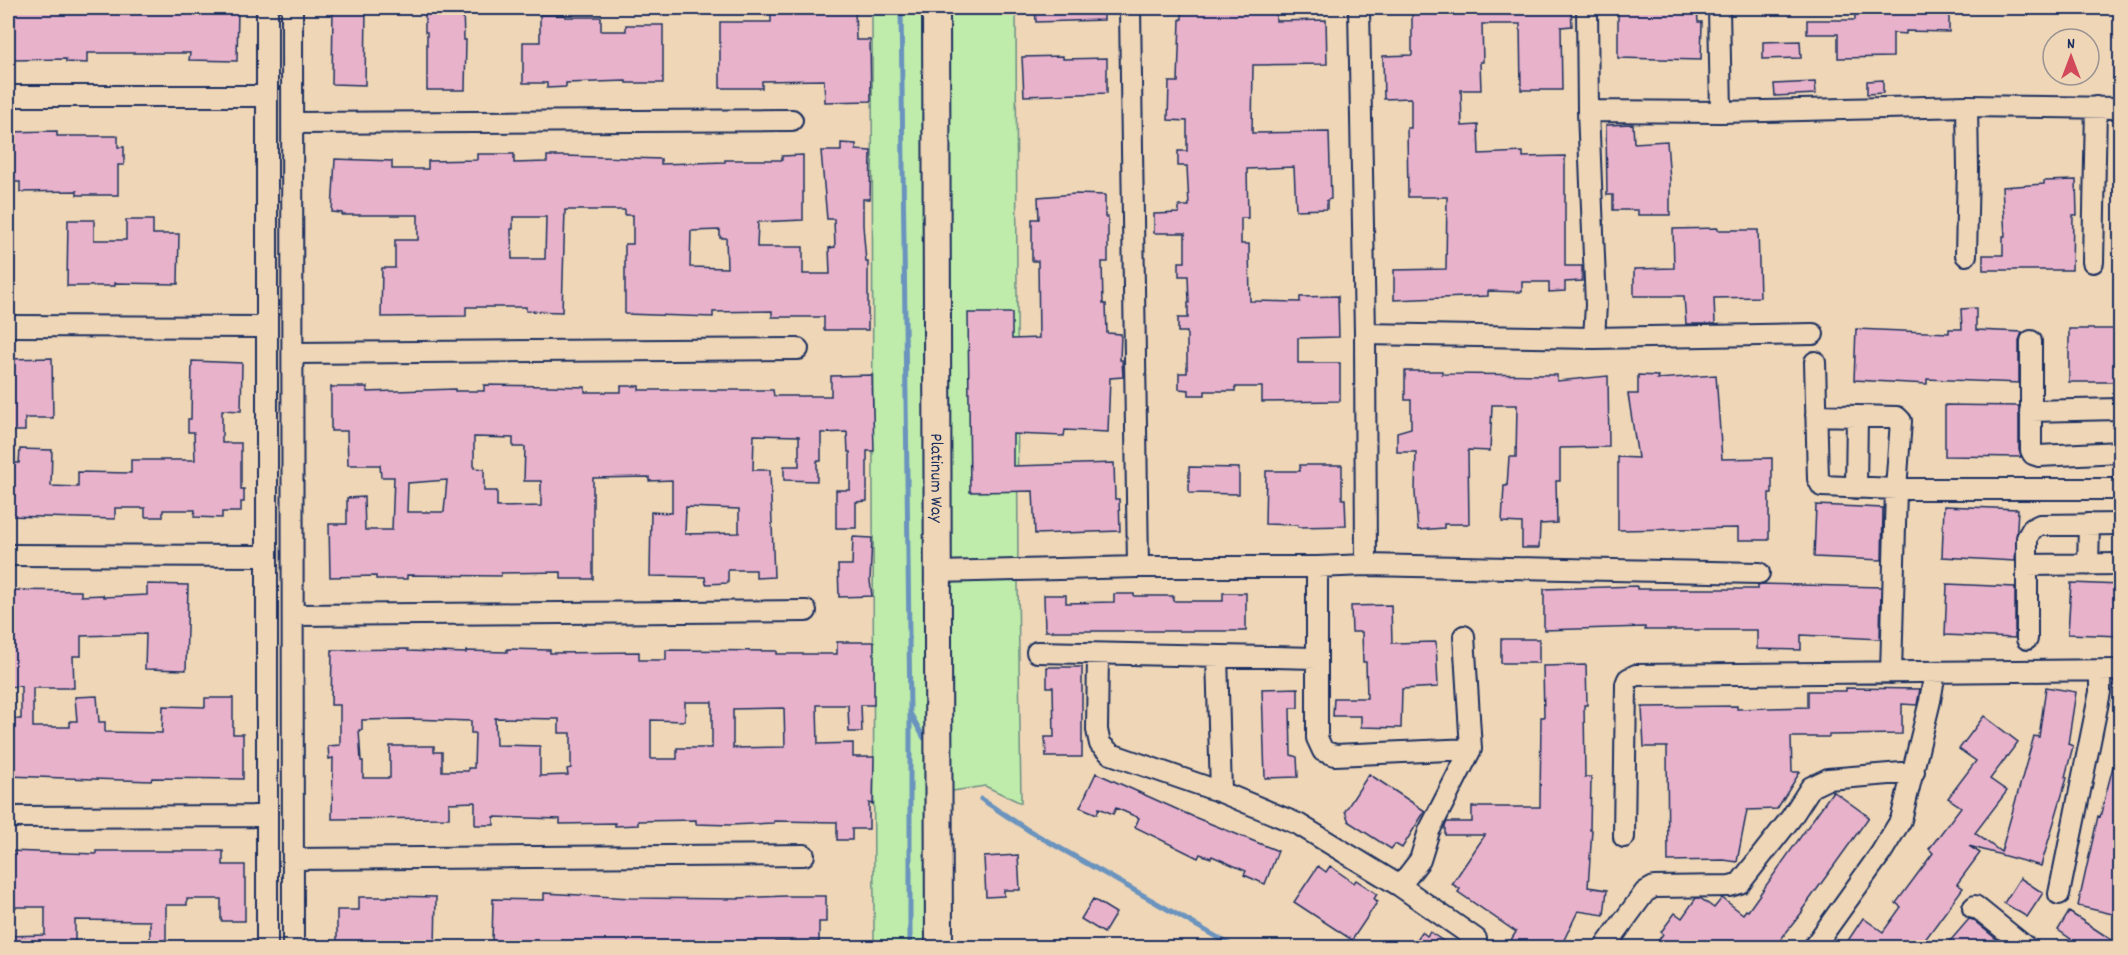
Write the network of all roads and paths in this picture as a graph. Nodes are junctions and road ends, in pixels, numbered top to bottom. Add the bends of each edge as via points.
1 (267, 8) edge
2 (292, 8) edge
3 (936, 8) edge
4 (1130, 8) edge
5 (1359, 8) edge
6 (1587, 8) edge
7 (1719, 8) edge
8 (8, 96) edge
9 (267, 96) junction
10 (1966, 105) junction
11 (2096, 107) junction
12 (2121, 108) edge
13 (1588, 111) junction
14 (1721, 112) junction
15 (792, 120) dead end
16 (292, 123) junction
17 (1966, 255) dead end
18 (2093, 262) dead end
19 (8, 326) edge
20 (267, 327) junction
21 (1365, 334) junction
22 (1813, 334) dead end
23 (1594, 338) junction
24 (2031, 341) dead end
25 (798, 349) dead end
26 (293, 353) junction
27 (1815, 362) dead end
28 (2121, 409) edge
29 (2030, 411) junction
30 (1816, 415) junction
31 (1857, 416) junction
32 (2121, 452) edge
33 (1856, 488) junction
34 (1896, 489) junction
35 (2121, 489) edge
36 (2089, 524) junction
37 (2121, 524) edge
38 (8, 555) edge
39 (267, 555) junction
40 (2121, 564) edge
41 (1366, 565) junction
42 (2027, 565) junction
43 (2088, 565) junction
44 (1138, 567) junction
45 (1317, 567) junction
46 (938, 572) junction
47 (1759, 573) dead end
48 (806, 611) dead end
49 (293, 615) junction
50 (1464, 636) dead end
51 (2027, 639) dead end
52 (1037, 652) dead end
53 (1098, 654) junction
54 (1217, 656) junction
55 (1316, 657) junction
56 (2121, 670) edge
57 (2100, 671) junction
58 (1935, 672) junction
59 (1890, 673) junction
60 (1471, 749) junction
61 (1914, 772) junction
62 (1221, 792) junction
63 (267, 816) junction
64 (8, 817) edge
65 (1624, 837) dead end
66 (804, 855) dead end
67 (293, 859) junction
68 (1400, 885) junction
69 (2059, 894) dead end
70 (1973, 908) dead end
71 (1476, 939) dead end
72 (267, 948) edge
73 (294, 948) edge
74 (939, 948) edge
75 (1604, 948) edge
76 (1813, 948) edge
77 (2027, 948) edge

1 - 9 street
2 - 16 street
3 - 46 street, Platinum Way
4 - 44 street
5 - 21 street
6 - 13 street
7 - 14 street
8 - 9 street
9 - 20 street
10 - 11 street
10 - 14 street
10 - 17 street
11 - 12 street
11 - 18 street
13 - 14 street
13 - 23 street
15 - 16 street
16 - 26 street
19 - 20 street
20 - 39 street
21 - 23 street
21 - 41 street
22 - 23 street
24 - 29 street
25 - 26 street
26 - 49 street
27 - 30 street
28 - 29 street
29 - 32 street via 2033,454
30 - 31 street
30 - 33 street via 1819,483
31 - 33 street
31 - 34 street via 1900,418
33 - 34 street
34 - 35 street
34 - 59 street
36 - 37 street
36 - 42 street via 2040,525 2032,529 2027,538
36 - 43 street
38 - 39 street
39 - 63 street
40 - 43 street
41 - 45 street
41 - 47 street
42 - 43 street
42 - 51 street
44 - 45 street
44 - 46 street
45 - 55 street
46 - 74 street, Platinum Way
48 - 49 street
49 - 67 street
50 - 60 street
52 - 53 street
53 - 54 street
53 - 62 street via 1100,744 1111,754
54 - 55 street
54 - 62 street
55 - 60 street via 1317,738 1323,751 1335,755
56 - 57 street
57 - 58 street
57 - 69 street via 2100,692
58 - 59 street
58 - 61 street
59 - 65 street via 1636,675 1628,679
60 - 68 street via 1430,831 1420,860
61 - 75 street via 1828,779 1811,787 1740,883 1654,887 1645,892
61 - 76 street via 1901,820
62 - 68 street via 1298,824
63 - 64 street
63 - 72 street
66 - 67 street
67 - 73 street
68 - 71 street
70 - 77 street

